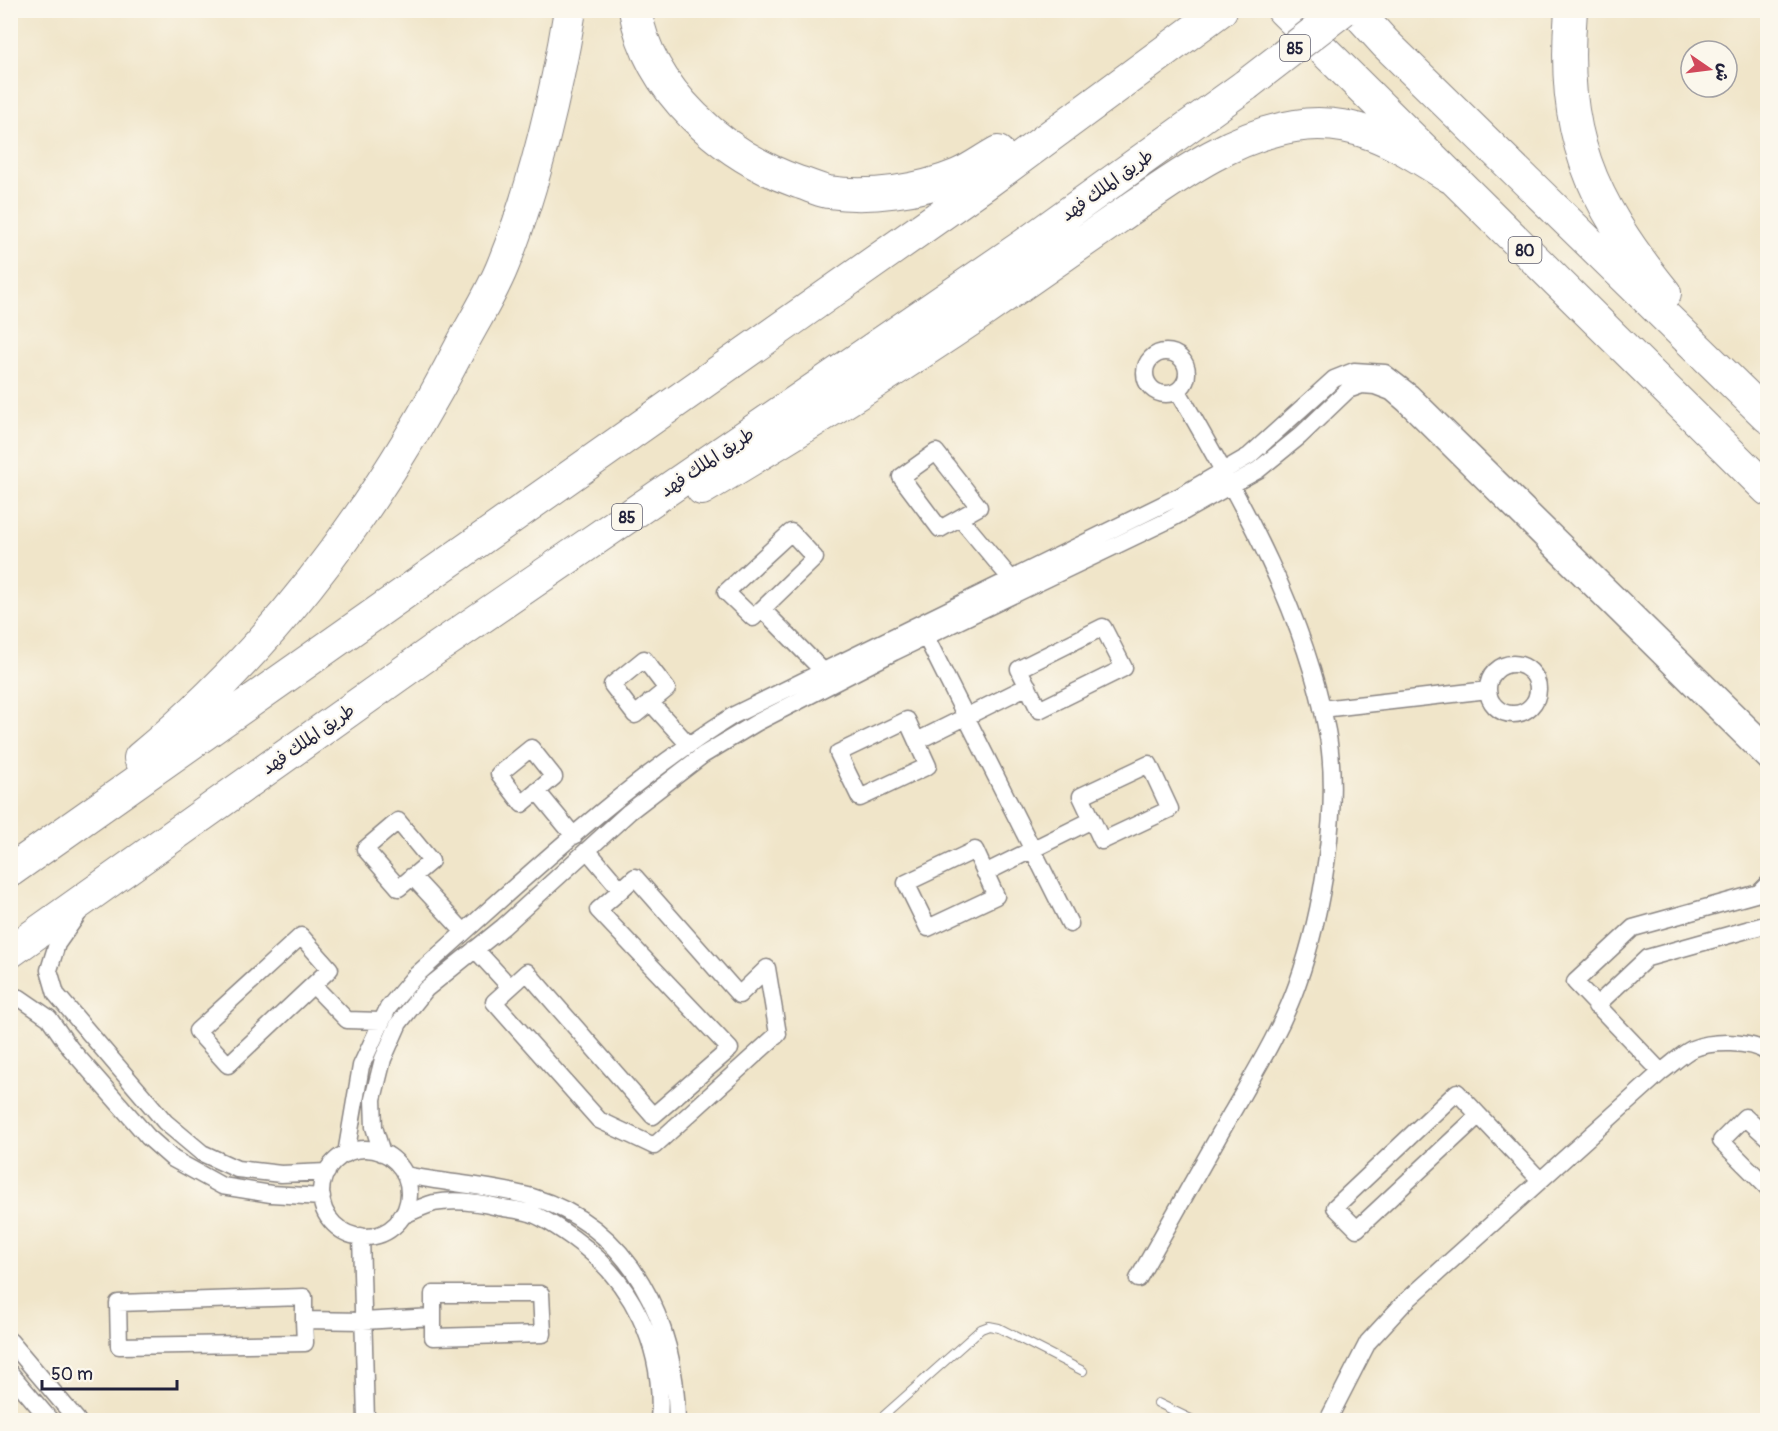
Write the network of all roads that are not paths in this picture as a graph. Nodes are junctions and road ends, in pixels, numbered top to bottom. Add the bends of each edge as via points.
1 (570, 10) edge
2 (635, 10) edge
3 (1283, 10) edge
4 (1344, 10) edge
5 (1355, 10) edge
6 (1570, 10) edge
7 (1209, 19) edge
8 (1161, 54) junction
9 (1450, 177) junction
10 (1178, 391) dead end
11 (1763, 413) edge
12 (1227, 478) junction
13 (1767, 490) edge
14 (960, 518) junction
15 (1011, 579) junction
16 (762, 609) junction
17 (926, 637) junction
18 (434, 650) junction
19 (823, 671) junction
20 (1028, 686) junction
21 (1488, 690) dead end
22 (650, 702) dead end
23 (1322, 709) junction
24 (966, 717) junction
25 (917, 741) junction
26 (1767, 742) edge
27 (688, 744) junction
28 (1767, 763) edge
29 (537, 791) dead end
30 (1092, 820) junction
31 (574, 836) junction
32 (587, 850) junction
33 (1033, 850) junction
34 (10, 865) edge
35 (10, 871) edge
36 (985, 873) junction
37 (412, 876) dead end
38 (1767, 884) edge
39 (97, 889) junction
40 (621, 890) junction
41 (1070, 924) dead end
42 (1767, 924) edge
43 (464, 932) junction
44 (475, 949) junction
45 (10, 952) edge
46 (313, 985) junction
47 (510, 987) junction
48 (10, 997) edge
49 (1596, 1006) junction
50 (381, 1021) junction
51 (1767, 1053) edge
52 (1661, 1072) junction
53 (1478, 1116) dead end
54 (1767, 1138) edge
55 (382, 1153) junction
56 (346, 1154) junction
57 (327, 1172) junction
58 (406, 1176) junction
59 (1540, 1180) junction
60 (1767, 1188) edge
61 (322, 1197) junction
62 (400, 1217) junction
63 (361, 1236) junction
64 (1138, 1279) dead end
65 (433, 1317) junction
66 (304, 1320) junction
67 (363, 1322) junction
68 (10, 1341) edge
69 (1083, 1371) dead end
70 (11, 1374) edge
71 (1158, 1403) dead end
72 (50, 1420) edge
73 (77, 1420) edge
74 (366, 1420) edge
75 (659, 1420) edge
76 (677, 1420) edge
77 (879, 1420) edge
78 (1193, 1420) edge
79 (1328, 1420) edge

1 - 34 highway via 533,173 503,265 441,385 382,483 327,561 243,664 157,744
2 - 8 highway via 655,64 678,100 705,129 736,152 782,176 828,192 874,193 924,187 960,174
3 - 9 highway, 80
4 - 18 highway, طريق الملك فهد / 85, bridge via 1024,244
5 - 11 highway
6 - 11 highway via 1570,109 1586,168 1610,216 1644,268
7 - 8 highway
8 - 35 highway via 985,184
9 - 13 highway, 80
9 - 18 highway via 1384,137 1335,124 1295,126 1246,141 1193,165 825,415
10 - 12 street
12 - 15 street via 1180,496
12 - 17 street via 1168,520
12 - 23 street via 1285,597 1313,671
12 - 26 street via 1335,379 1354,371 1385,373 1411,393
12 - 28 street via 1258,470 1348,390 1375,386 1391,392
14 - 14 street via 979,507 936,452 901,477 940,529
14 - 15 street
15 - 19 street
16 - 16 street via 814,558 791,532 726,592 753,618
16 - 19 street
17 - 24 street
17 - 32 street via 756,723 703,755
18 - 39 highway, طريق الملك فهد / 85
19 - 27 street via 734,715
20 - 20 street via 1018,669 1103,627 1124,668 1039,710
20 - 24 street
21 - 23 street
22 - 27 street
23 - 64 street via 1328,734 1331,802 1315,921 1297,985 1274,1038
24 - 25 street
24 - 33 street
25 - 25 street via 907,720 838,753 860,798 928,766
27 - 31 street
29 - 31 street
30 - 30 street via 1102,841 1170,809 1149,764 1081,796
30 - 33 street
31 - 43 street
32 - 40 street
32 - 44 street
33 - 36 street
33 - 41 street
36 - 36 street via 975,850 906,883 928,928 996,896
37 - 43 street
38 - 49 street via 1759,893 1633,928 1575,982
39 - 45 highway, طريق الملك فهد / 85
39 - 57 street via 57,944 49,970 56,994 165,1122 202,1153 237,1169
40 - 47 street via 598,910 730,1049 722,1057 653,1116 527,972
40 - 47 street via 635,877 739,995 767,968 778,1034 654,1146 598,1120 494,1002
42 - 49 street via 1647,958
43 - 50 street via 414,977
44 - 47 street
44 - 55 street via 426,990 399,1023 383,1059 373,1098 374,1127
46 - 46 street via 330,969 301,936 197,1031 228,1065
46 - 50 street via 347,1020
48 - 61 street via 20,998 49,1018 70,1048 173,1160 222,1186
49 - 52 street
50 - 56 street via 361,1066
51 - 52 street via 1762,1048 1716,1044 1691,1049
52 - 59 street
53 - 59 street via 1358,1229 1335,1207 1457,1092
54 - 60 street via 1745,1117 1721,1141
55 - 56 street via 362,1148
55 - 58 street via 389,1155
56 - 57 street via 336,1158
57 - 61 street via 321,1182
58 - 62 street via 409,1204
58 - 76 street via 481,1184 534,1198 562,1209 592,1229 623,1257 648,1291 665,1331 677,1383
59 - 79 street via 1368,1342
61 - 63 street via 323,1210 341,1231
62 - 63 street via 394,1227 368,1238
62 - 75 street via 433,1203 478,1202 531,1213 587,1248 619,1281 648,1335 662,1391
63 - 67 street
65 - 65 street via 433,1294 541,1294 543,1334 433,1337
65 - 67 street
66 - 66 street via 304,1297 118,1303 119,1346 305,1342
66 - 67 street
67 - 74 street
68 - 73 street
69 - 77 lane via 989,1326
70 - 72 street
71 - 78 lane

